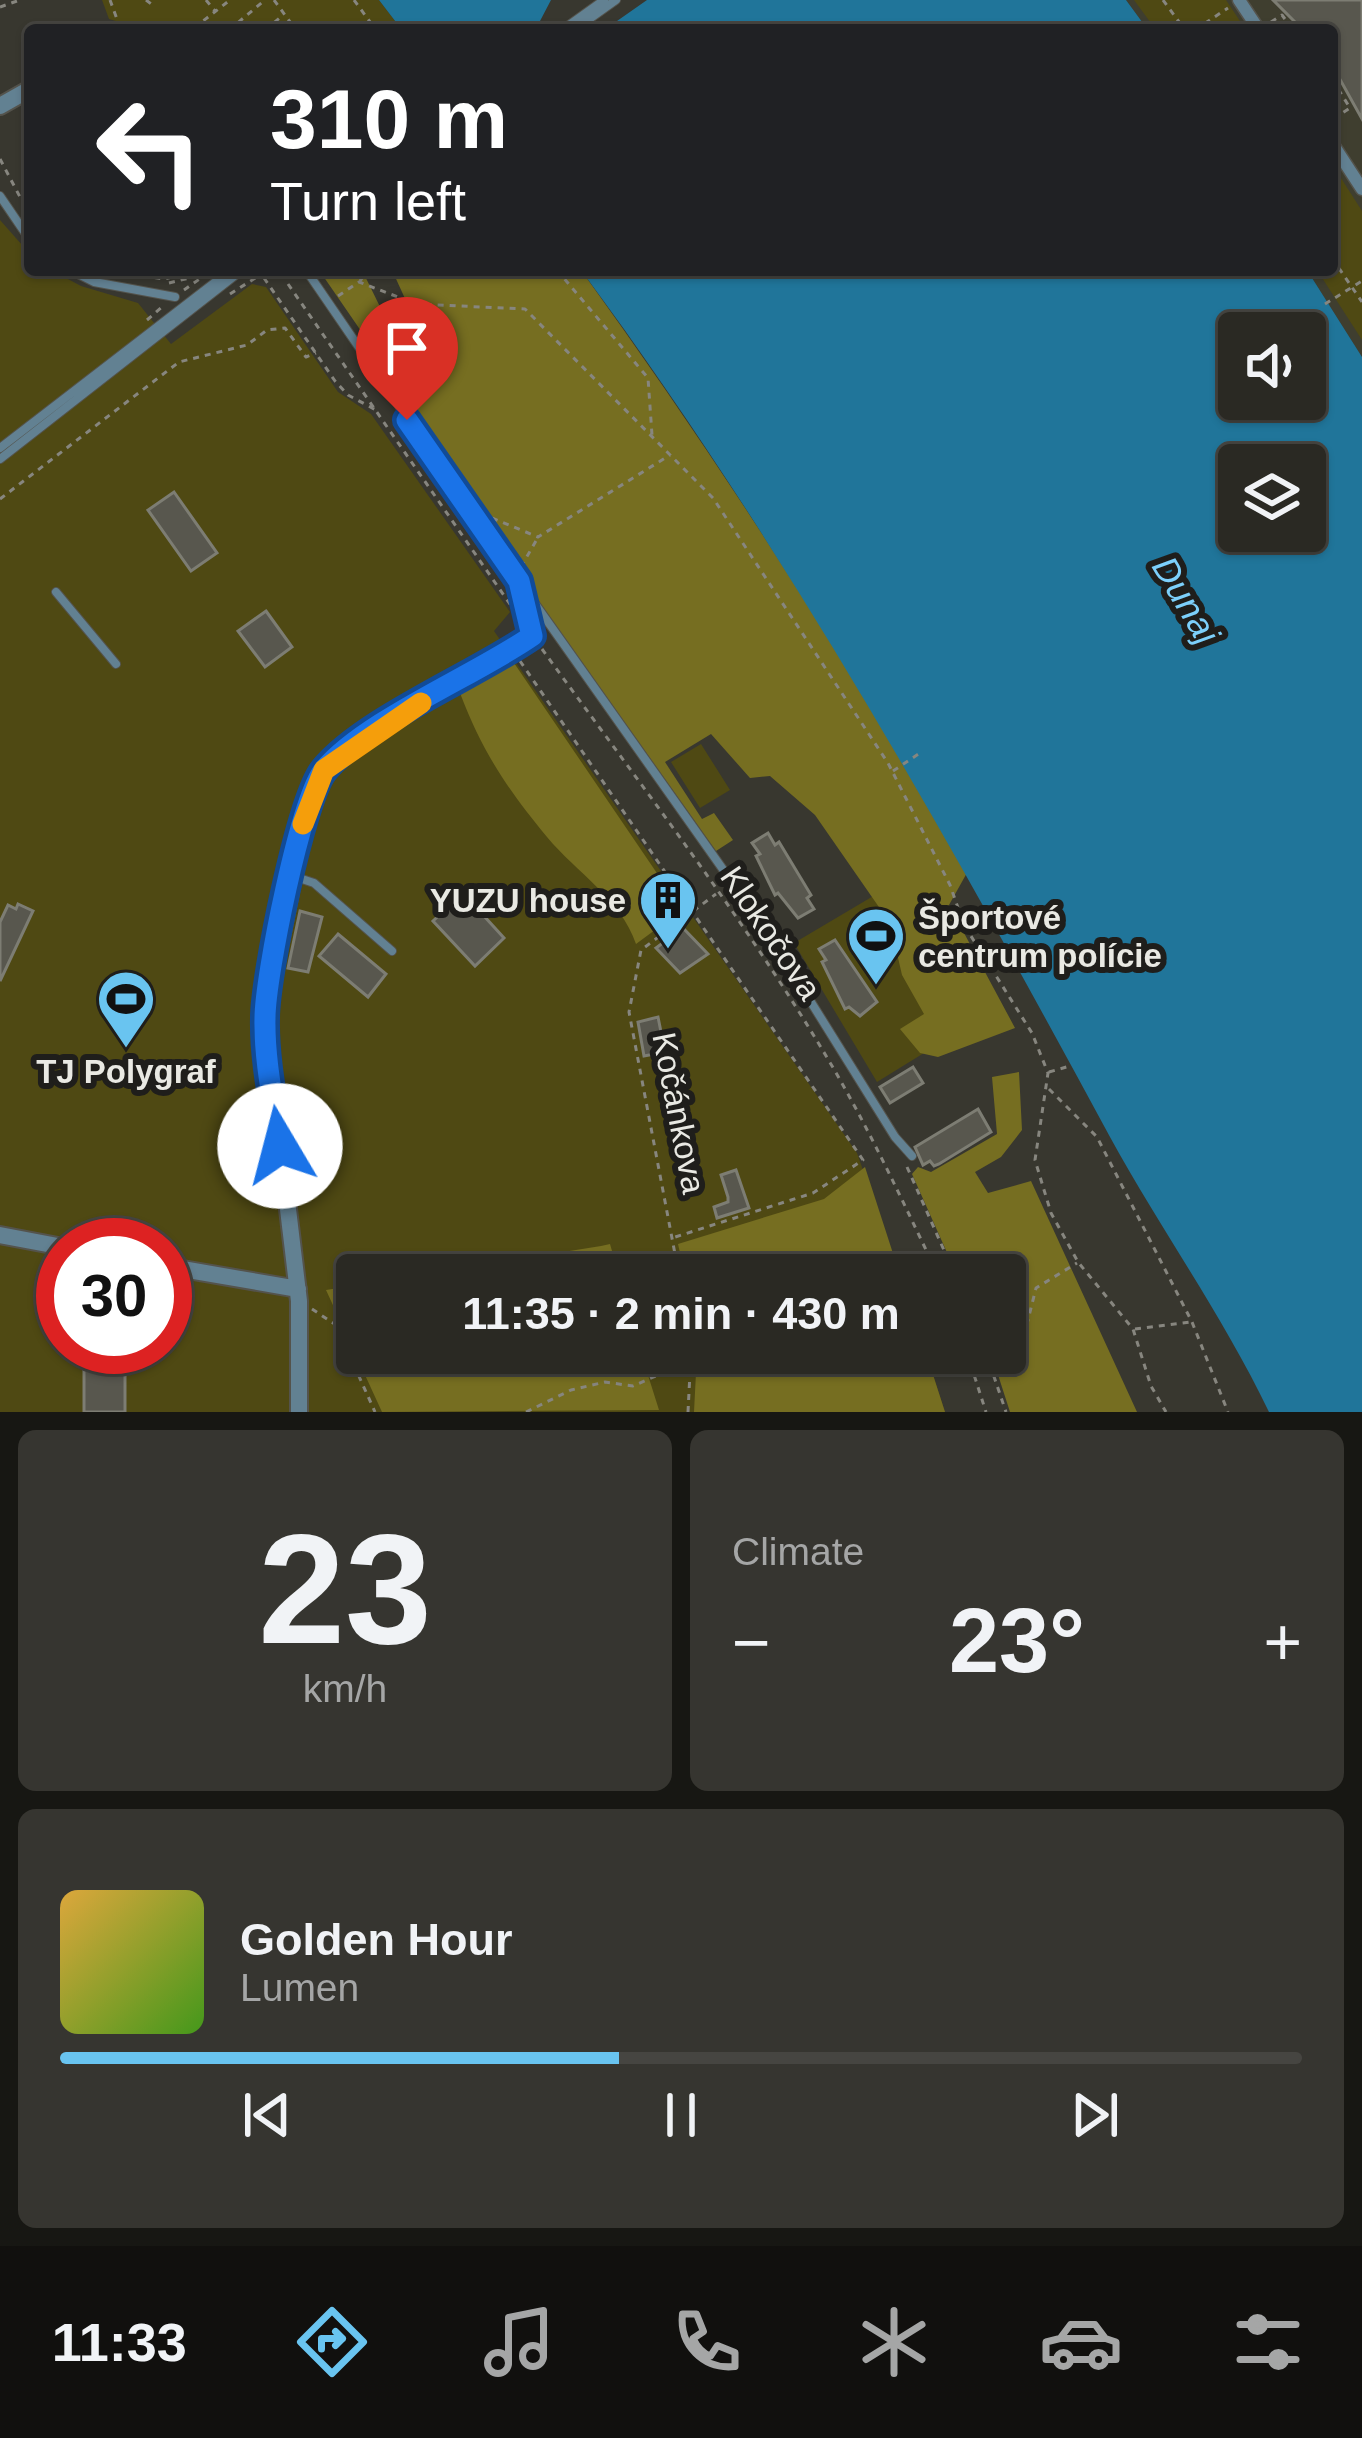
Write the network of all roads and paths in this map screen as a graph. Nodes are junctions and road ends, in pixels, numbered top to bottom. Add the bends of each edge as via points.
1 (20, 0) edge
2 (146, 0) edge
3 (206, 0) edge
4 (230, 0) edge
5 (265, 0) edge
6 (274, 0) edge
7 (354, 0) edge
8 (604, 0) edge
9 (616, 0) edge
10 (1234, 4) edge
11 (0, 7) edge
12 (155, 8) dead end
13 (215, 11) junction
14 (285, 14) junction
15 (205, 24) edge
16 (236, 24) edge
17 (273, 24) edge
18 (292, 24) edge
19 (372, 24) edge
20 (570, 24) edge
21 (582, 24) edge
22 (1204, 24) edge
23 (1338, 89) edge
24 (1338, 116) edge
25 (1338, 152) edge
26 (0, 159) edge
27 (1362, 189) edge
28 (0, 196) edge
29 (24, 205) edge
30 (24, 231) edge
31 (1338, 266) edge
32 (82, 276) edge
33 (145, 276) edge
34 (177, 276) edge
35 (193, 276) edge
36 (224, 276) edge
37 (234, 276) edge
38 (264, 276) edge
39 (310, 276) edge
40 (364, 276) edge
41 (562, 276) edge
42 (1362, 281) edge
43 (132, 282) dead end
44 (359, 282) junction
45 (288, 284) dead end
46 (175, 297) dead end
47 (1362, 302) edge
48 (327, 303) junction
49 (1325, 304) dead end
50 (159, 329) junction
51 (316, 353) junction
52 (378, 411) junction
53 (652, 436) junction
54 (0, 448) edge
55 (670, 455) junction
56 (0, 459) edge
57 (0, 499) edge
58 (472, 515) junction
59 (538, 537) junction
60 (517, 578) junction
61 (56, 592) dead end
62 (532, 636) junction
63 (516, 648) junction
64 (116, 664) dead end
65 (920, 753) dead end
66 (892, 771) junction
67 (292, 876) junction
68 (716, 893) junction
69 (694, 910) junction
70 (392, 951) dead end
71 (1070, 1066) dead end
72 (1048, 1072) junction
73 (1048, 1088) junction
74 (895, 1137) junction
75 (912, 1156) dead end
76 (0, 1235) edge
77 (672, 1238) junction
78 (36, 1241) edge
79 (675, 1254) edge
80 (928, 1254) edge
81 (946, 1254) edge
82 (1078, 1262) junction
83 (192, 1272) edge
84 (299, 1295) junction
85 (1192, 1322) junction
86 (1026, 1328) edge
87 (1133, 1329) junction
88 (660, 1374) edge
89 (689, 1374) edge
90 (974, 1374) edge
91 (993, 1374) edge
92 (299, 1412) edge
93 (375, 1412) edge
94 (526, 1412) edge
95 (688, 1412) edge
96 (986, 1412) edge
97 (1006, 1412) edge
98 (1166, 1412) edge
99 (1228, 1412) edge

1 - 11 path
2 - 12 path
3 - 13 path
4 - 13 path
5 - 16 path
6 - 14 path
7 - 19 path
8 - 20 lane
9 - 21 lane
10 - 22 path
13 - 15 path
14 - 17 path
14 - 18 path
23 - 24 path via 1350,108
25 - 27 street
26 - 29 path
28 - 30 lane
31 - 47 path
32 - 46 lane
33 - 34 path
35 - 43 path
36 - 50 lane
37 - 50 lane
38 - 51 path
39 - 48 lane, Klokočova
40 - 44 path
41 - 53 path via 648,379
42 - 49 path, bridge
44 - 48 path
44 - 53 path via 416,304 525,308
45 - 52 path, Klokočova
48 - 58 lane, Klokočova
50 - 54 lane
50 - 56 lane
51 - 52 path via 348,395
51 - 57 path via 306,357 285,328 178,362
52 - 62 path, Klokočova
53 - 55 path
55 - 59 path
55 - 66 path via 713,498
58 - 59 path
58 - 60 lane, Klokočova
59 - 60 path
60 - 62 lane
60 - 74 lane, Klokočova via 768,933
61 - 64 lane
62 - 63 street
62 - 68 path, Klokočova
63 - 67 street via 394,718 324,770
63 - 69 path
65 - 66 path
66 - 72 path via 964,925
67 - 70 lane via 314,883
67 - 84 street via 265,1018
68 - 69 path, Kočánkova
68 - 80 path, Klokočova via 832,1067
69 - 77 path, Kočánkova via 641,950 629,1012
69 - 77 path via 862,1160 813,1193
71 - 72 path
72 - 73 path
73 - 82 path via 1035,1160
73 - 85 path via 1097,1137
74 - 75 lane, Klokočova
74 - 81 path
76 - 78 street
77 - 79 path, Kočánkova
82 - 86 path via 1036,1288
82 - 87 path
83 - 84 street
84 - 92 street
84 - 93 path via 336,1325
85 - 87 path
85 - 99 path
87 - 98 path
88 - 94 path via 633,1386 572,1390
89 - 95 path
90 - 96 path
91 - 97 path

